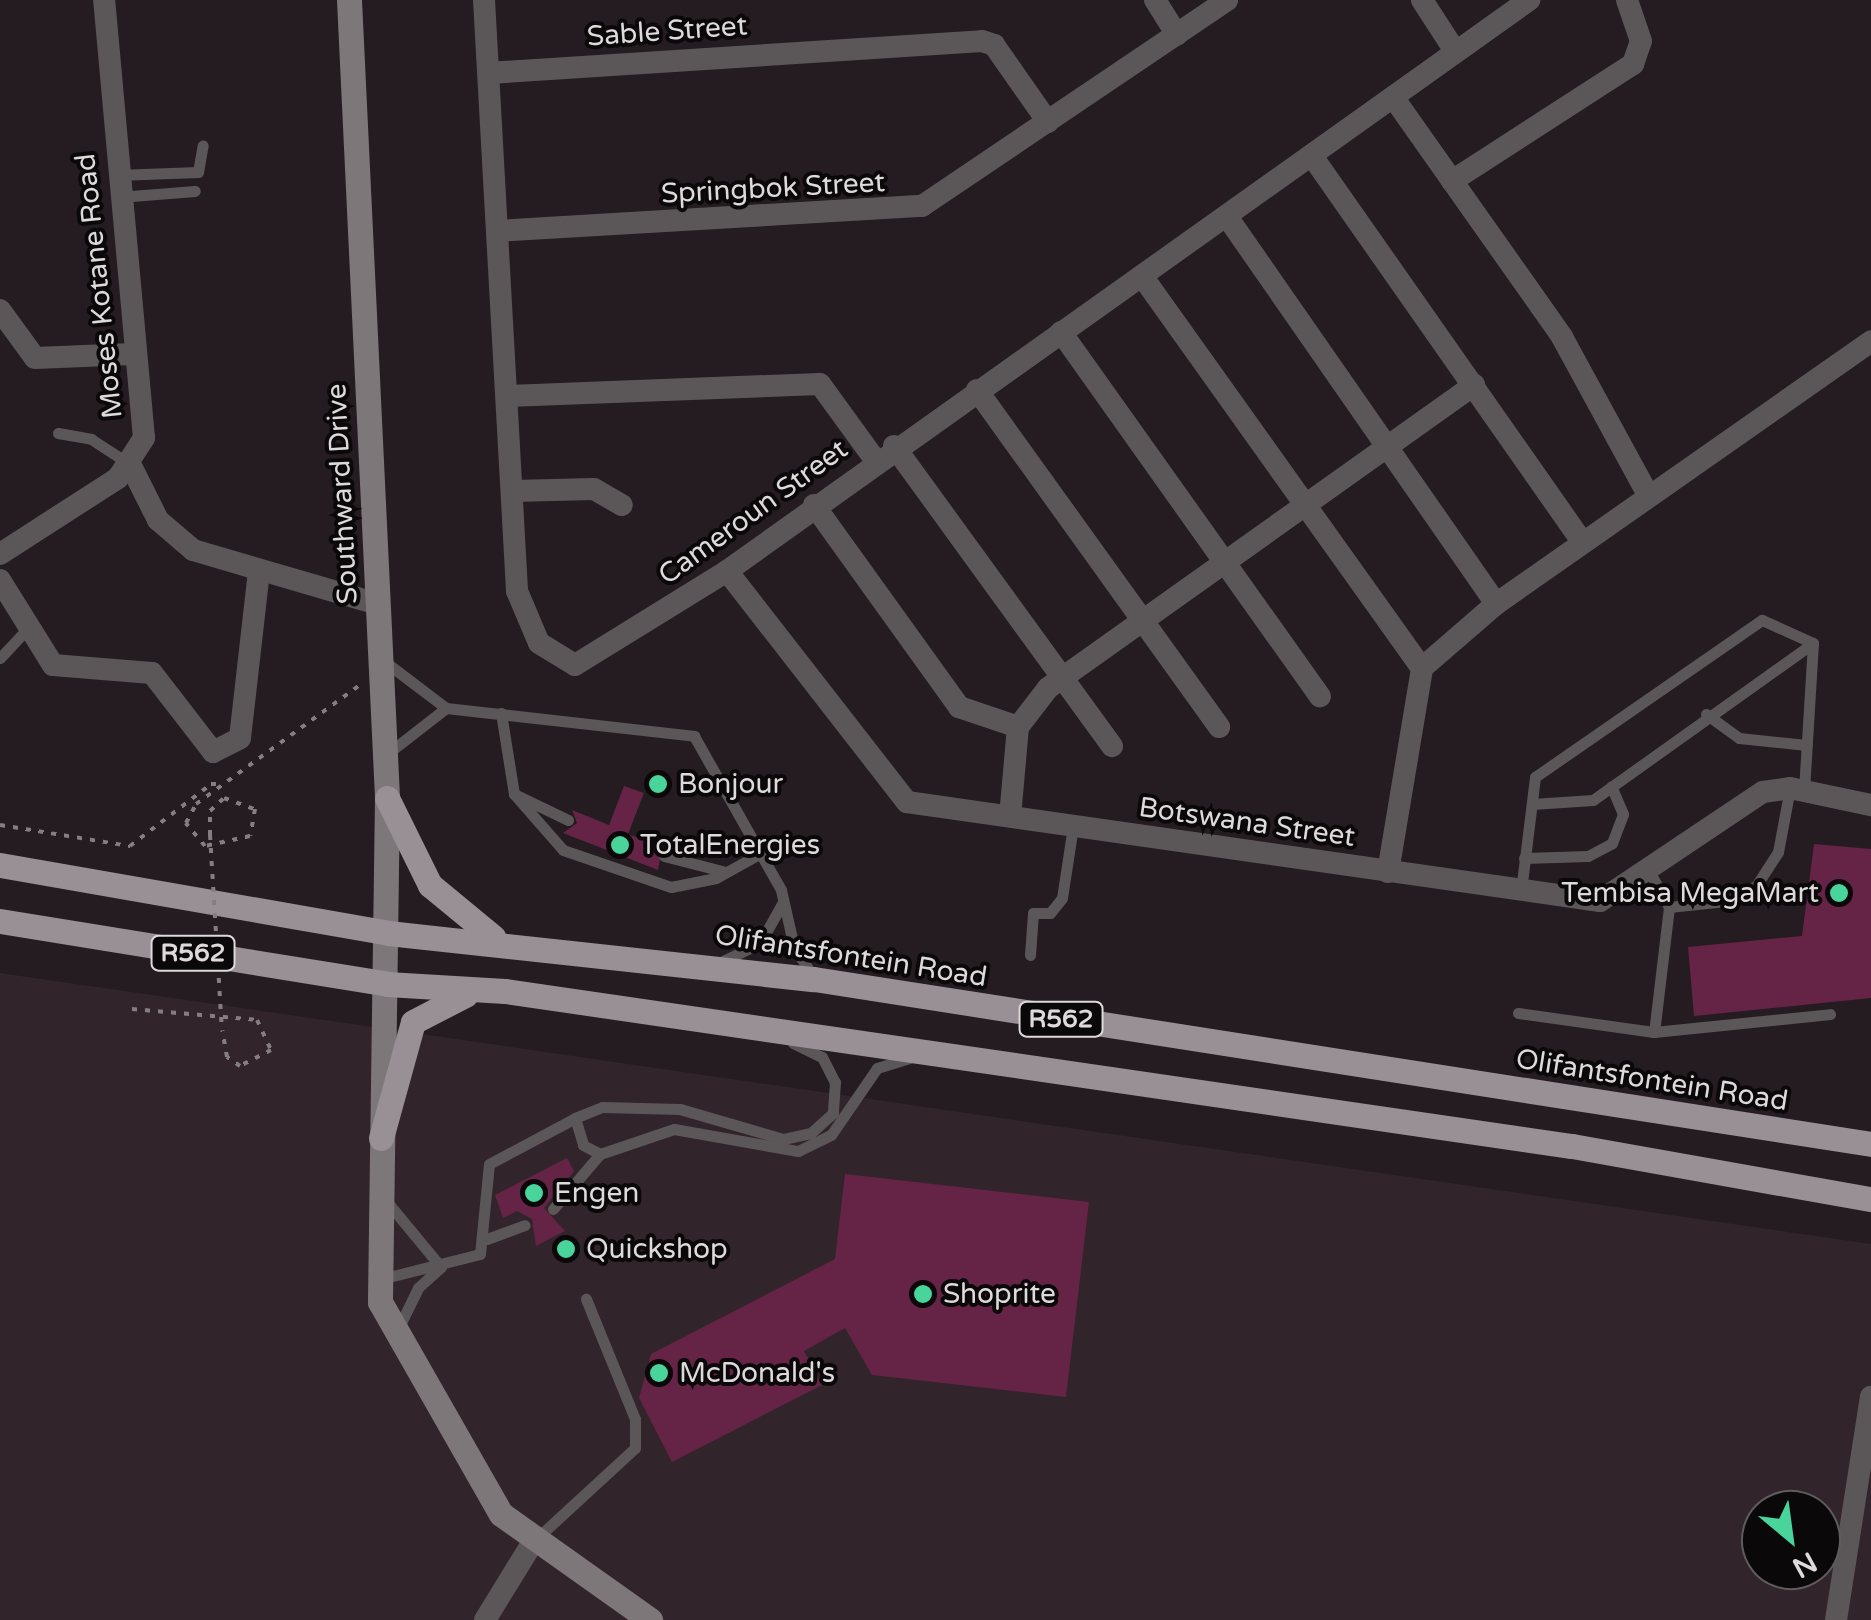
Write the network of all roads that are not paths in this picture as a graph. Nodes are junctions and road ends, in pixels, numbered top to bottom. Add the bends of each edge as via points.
1 (104, 0) edge
2 (349, 0) edge
3 (484, 0) edge
4 (1155, 0) edge
5 (1228, 0) edge
6 (1422, 0) edge
7 (1529, 0) edge
8 (1626, 0) edge
9 (1177, 35) junction
10 (1456, 51) junction
11 (489, 73) junction
12 (1394, 97) junction
13 (1048, 122) junction
14 (203, 144) dead end
15 (1312, 156) junction
16 (1452, 181) junction
17 (118, 186) junction
18 (195, 191) dead end
19 (1228, 218) junction
20 (497, 231) junction
21 (1142, 276) junction
22 (0, 310) edge
23 (1061, 332) junction
24 (1871, 342) edge
25 (132, 354) junction
26 (1474, 386) junction
27 (977, 390) junction
28 (507, 396) junction
29 (58, 433) dead end
30 (1386, 446) junction
31 (885, 454) junction
32 (132, 466) junction
33 (512, 491) junction
34 (1648, 495) junction
35 (1307, 504) junction
36 (622, 505) dead end
37 (814, 506) junction
38 (1582, 541) junction
39 (0, 554) edge
40 (1226, 561) junction
41 (260, 570) junction
42 (726, 571) junction
43 (0, 580) edge
44 (378, 604) junction
45 (1496, 604) junction
46 (1141, 620) junction
47 (30, 627) junction
48 (1813, 643) junction
49 (0, 658) edge
50 (381, 664) junction
51 (1422, 668) junction
52 (1061, 678) junction
53 (1320, 696) dead end
54 (446, 708) junction
55 (500, 713) junction
56 (1706, 714) junction
57 (1018, 727) junction
58 (1219, 727) dead end
59 (1806, 745) junction
60 (1112, 746) dead end
61 (385, 756) junction
62 (1611, 786) junction
63 (1797, 789) junction
64 (514, 794) junction
65 (1871, 794) edge
66 (1839, 796) junction
67 (387, 798) junction
68 (1532, 804) junction
69 (1871, 805) edge
70 (1010, 816) junction
71 (568, 820) dead end
72 (1073, 826) junction
73 (761, 853) junction
74 (664, 856) dead end
75 (1524, 858) junction
76 (0, 864) edge
77 (1649, 871) junction
78 (726, 872) junction
79 (1388, 872) junction
80 (1521, 891) junction
81 (783, 896) junction
82 (1669, 906) junction
83 (0, 921) edge
84 (388, 933) junction
85 (500, 941) junction
86 (1030, 955) dead end
87 (710, 965) junction
88 (814, 979) junction
89 (387, 984) junction
90 (505, 991) junction
91 (1518, 1013) dead end
92 (1830, 1014) dead end
93 (1654, 1032) junction
94 (766, 1034) junction
95 (956, 1056) junction
96 (575, 1118) junction
97 (381, 1138) junction
98 (1871, 1144) edge
99 (600, 1154) junction
100 (378, 1183) junction
101 (1871, 1198) edge
102 (554, 1210) dead end
103 (524, 1225) dead end
104 (488, 1239) junction
105 (441, 1268) junction
106 (376, 1280) junction
107 (586, 1300) dead end
108 (395, 1338) junction
109 (1871, 1396) edge
110 (533, 1542) junction
111 (485, 1620) edge
112 (650, 1620) edge
113 (1836, 1620) edge

1 - 17 street, Moses Kotane Road
2 - 44 main road, Southward Drive
3 - 11 street, Cameroun Street
4 - 9 street
5 - 9 street, Springbok Street
6 - 10 street
7 - 10 street, Cameroun Street
8 - 16 street via 1641,42 1633,64
9 - 13 street, Springbok Street
10 - 12 street, Cameroun Street
11 - 13 street, Sable Street via 982,41 994,45
11 - 20 street, Cameroun Street
12 - 15 street, Cameroun Street
12 - 16 street
13 - 20 street, Springbok Street via 932,203 894,213
14 - 17 lane via 198,172
15 - 19 street, Cameroun Street
15 - 26 street
16 - 34 street via 1562,337
17 - 18 lane
17 - 25 street, Moses Kotane Road
19 - 21 street, Cameroun Street
19 - 30 street
20 - 28 street, Cameroun Street
21 - 23 street, Cameroun Street
21 - 35 street
22 - 25 street via 35,358
23 - 27 street, Cameroun Street
23 - 40 street
24 - 34 street
25 - 32 street, Moses Kotane Road via 144,438
26 - 30 street
26 - 38 street
27 - 31 street, Cameroun Street
27 - 46 street
28 - 31 street via 820,384
28 - 33 street, Cameroun Street
29 - 32 lane via 91,439
30 - 35 street
30 - 45 street
31 - 37 street, Cameroun Street
31 - 52 street
32 - 39 street
32 - 41 street via 175,538
33 - 36 street via 594,489
33 - 42 street, Cameroun Street via 521,612 562,664 587,664
34 - 38 street
35 - 40 street
35 - 51 street
37 - 42 street, Cameroun Street
37 - 57 street via 959,707
38 - 45 street
40 - 46 street
40 - 53 street
41 - 44 street
41 - 47 street via 240,738 222,750 208,750 174,713 152,673 56,668
42 - 70 street, Botswana Street via 897,798
43 - 47 street
44 - 50 main road, Southward Drive
45 - 51 street
46 - 52 street
46 - 58 street
47 - 49 lane
48 - 56 lane
48 - 59 lane
48 - 68 lane via 1776,619 1742,628 1536,776
50 - 54 lane
50 - 61 main road, Southward Drive
51 - 79 street
52 - 57 street
52 - 60 street
54 - 55 lane
54 - 61 lane
55 - 64 lane
55 - 73 lane via 690,734
56 - 59 lane via 1740,738
56 - 62 lane
57 - 70 street
59 - 63 lane
61 - 67 main road, Southward Drive
62 - 68 lane via 1585,804
62 - 75 lane via 1623,814 1612,843 1588,856
63 - 66 street, Botswana Street
63 - 77 street, Botswana Street via 1750,798
63 - 82 lane via 1778,852 1756,886 1726,901
64 - 71 lane
64 - 78 lane via 564,850 640,881 686,887
65 - 66 street, Botswana Street
66 - 69 street, Botswana Street
67 - 84 main road, Southward Drive
67 - 85 main road via 430,885
68 - 75 lane
70 - 72 street, Botswana Street
72 - 79 street, Botswana Street
72 - 86 lane via 1062,898 1050,913 1033,913
73 - 78 lane
73 - 81 lane
74 - 78 lane
75 - 80 lane
76 - 84 main road, Olifantsfontein Road / R562
77 - 80 street, Botswana Street via 1604,900
77 - 82 lane
79 - 80 street, Botswana Street
81 - 87 lane via 760,943
81 - 88 lane via 794,947
82 - 93 lane
83 - 89 main road, R562
84 - 85 main road, Olifantsfontein Road / R562
84 - 89 main road, Southward Drive
85 - 87 main road, Olifantsfontein Road / R562
87 - 88 main road, Olifantsfontein Road / R562
88 - 98 main road, Olifantsfontein Road / R562
89 - 90 main road, R562
89 - 97 main road, Southward Drive
90 - 94 main road, R562
90 - 97 main road via 436,1003 413,1022
91 - 93 lane
92 - 93 lane
94 - 95 main road, R562
94 - 96 lane via 813,1051 832,1072 836,1104 811,1134 775,1138 664,1106 596,1107
95 - 99 lane via 877,1068 838,1128 808,1149 774,1152 666,1128
95 - 101 main road, R562
96 - 99 lane via 583,1145
96 - 104 lane via 489,1164 481,1208
97 - 100 main road, Southward Drive
99 - 102 lane
100 - 105 lane via 405,1232
100 - 106 main road, Southward Drive
103 - 104 lane
104 - 105 lane via 476,1257
105 - 106 lane
105 - 108 lane via 418,1288
106 - 108 main road, Southward Drive
107 - 110 lane via 635,1419 635,1448
108 - 110 main road, Southward Drive via 482,1490
109 - 113 street
110 - 111 street
110 - 112 main road, Southward Drive

